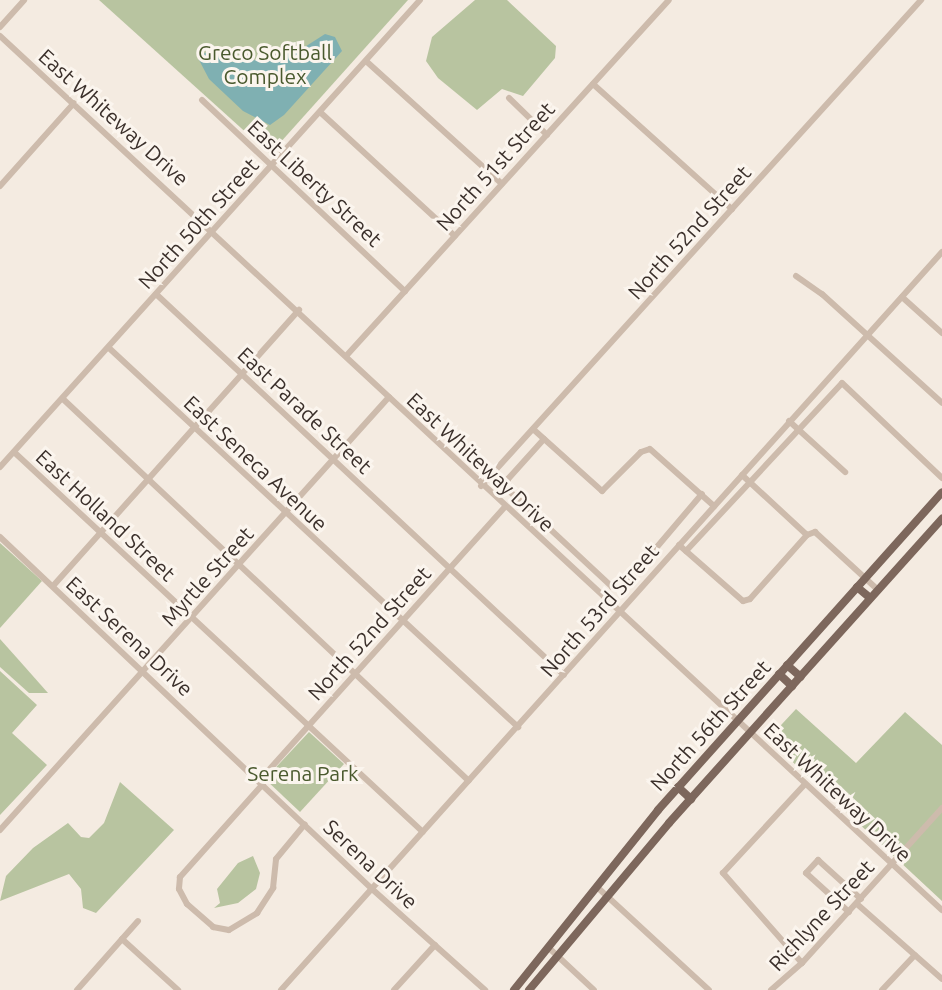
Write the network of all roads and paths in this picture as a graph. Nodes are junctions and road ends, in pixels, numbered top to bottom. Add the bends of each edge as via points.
1 (24, 0) edge
2 (420, 0) edge
3 (669, 0) edge
4 (921, 0) edge
5 (0, 27) edge
6 (0, 36) edge
7 (366, 60) junction
8 (592, 84) junction
9 (509, 98) dead end
10 (202, 100) dead end
11 (74, 103) junction
12 (320, 112) junction
13 (547, 135) junction
14 (271, 165) junction
15 (502, 184) junction
16 (0, 186) edge
17 (732, 210) junction
18 (214, 231) junction
19 (454, 236) junction
20 (942, 252) edge
21 (796, 276) dead end
22 (405, 291) junction
23 (156, 294) junction
24 (902, 297) junction
25 (299, 310) junction
26 (942, 333) edge
27 (867, 336) junction
28 (109, 348) junction
29 (347, 355) junction
30 (242, 374) junction
31 (389, 397) junction
32 (63, 399) junction
33 (942, 403) edge
34 (789, 421) junction
35 (194, 427) junction
36 (533, 429) junction
37 (799, 430) junction
38 (544, 439) junction
39 (14, 452) junction
40 (334, 459) junction
41 (0, 467) edge
42 (845, 472) dead end
43 (742, 474) junction
44 (942, 478) edge
45 (148, 479) junction
46 (751, 483) junction
47 (481, 486) junction
48 (942, 492) edge
49 (702, 494) junction
50 (714, 506) junction
51 (504, 508) junction
52 (286, 513) junction
53 (942, 519) edge
54 (100, 532) junction
55 (807, 535) junction
56 (0, 537) edge
57 (679, 545) junction
58 (686, 551) junction
59 (240, 564) junction
60 (450, 569) junction
61 (866, 577) junction
62 (52, 586) junction
63 (857, 586) junction
64 (878, 590) junction
65 (870, 598) junction
66 (619, 613) junction
67 (192, 618) junction
68 (402, 621) junction
69 (787, 665) junction
70 (144, 671) junction
71 (355, 673) junction
72 (779, 674) junction
73 (564, 675) junction
74 (801, 677) junction
75 (792, 686) junction
76 (737, 721) junction
77 (308, 726) junction
78 (518, 727) junction
79 (750, 733) junction
80 (237, 759) joint
81 (470, 781) junction
82 (261, 783) junction
83 (804, 784) junction
84 (678, 787) junction
85 (691, 799) junction
86 (942, 808) edge
87 (305, 824) junction
88 (0, 830) edge
89 (423, 832) junction
90 (891, 865) junction
91 (597, 887) junction
92 (372, 889) junction
93 (607, 896) junction
94 (859, 901) junction
95 (942, 910) edge
96 (849, 912) junction
97 (138, 921) dead end
98 (122, 939) junction
99 (435, 945) junction
100 (550, 949) junction
101 (915, 955) junction
102 (558, 956) junction
103 (802, 963) junction
104 (942, 979) edge
105 (174, 989) edge
106 (76, 990) edge
107 (280, 990) edge
108 (394, 990) edge
109 (485, 990) edge
110 (514, 990) edge
111 (529, 990) edge
112 (594, 990) edge
113 (709, 990) edge
114 (771, 990) edge
115 (882, 990) edge

1 - 5 street
2 - 7 street, North 50th Street
3 - 8 street, North 51st Street
4 - 17 street, North 52nd Street
6 - 11 street, East Whiteway Drive
7 - 12 street, North 50th Street
7 - 15 street
8 - 13 street, North 51st Street
8 - 17 street
9 - 13 street
10 - 14 street, East Liberty Street
11 - 16 street
11 - 18 street, East Whiteway Drive
12 - 14 street, North 50th Street
12 - 19 street
13 - 15 street, North 51st Street
14 - 18 street, North 50th Street
14 - 22 street, East Liberty Street
15 - 19 street, North 51st Street
17 - 36 street, North 52nd Street
18 - 23 street, North 50th Street
18 - 25 street, East Whiteway Drive
19 - 22 street, North 51st Street
20 - 24 street, North 53rd Street
21 - 27 street
22 - 29 street, North 51st Street
23 - 28 street, North 50th Street
23 - 30 street, East Parade Street
24 - 26 street
24 - 27 street, North 53rd Street
25 - 29 street, East Whiteway Drive
25 - 30 street
27 - 33 street
27 - 34 street, North 53rd Street
28 - 32 street, North 50th Street
28 - 35 street, East Seneca Avenue
29 - 31 street, East Whiteway Drive
30 - 35 street
30 - 40 street, East Parade Street
31 - 40 street, Myrtle Street
31 - 47 street, East Whiteway Drive
32 - 39 street, North 50th Street
32 - 45 street
34 - 37 street
34 - 43 street, North 53rd Street
35 - 45 street
35 - 52 street, East Seneca Avenue
36 - 38 street
36 - 47 street, North 52nd Street
37 - 42 street
37 - 44 street via 842,383
37 - 46 street
38 - 49 street via 602,491 641,452 650,449
38 - 49 street via 508,479 506,488 612,586 623,587
39 - 41 street, North 50th Street
39 - 54 street, East Holland Street
40 - 52 street, Myrtle Street
40 - 60 street, East Parade Street
43 - 46 street
43 - 50 street, North 53rd Street
45 - 54 street
45 - 59 street
46 - 55 street
46 - 58 street
47 - 51 street, East Whiteway Drive
48 - 61 main road, North 56th Street
49 - 50 street
50 - 57 street, North 53rd Street
51 - 60 street, North 52nd Street
51 - 66 street, East Whiteway Drive
52 - 59 street, Myrtle Street
52 - 68 street, East Seneca Avenue
53 - 64 main road, North 56th Street
54 - 62 street
54 - 67 street, East Holland Street
55 - 58 street via 746,601 736,598
55 - 61 street via 815,532
56 - 62 street, East Serena Drive
57 - 58 street
57 - 66 street, North 53rd Street
59 - 67 street, Myrtle Street
59 - 71 street
60 - 68 street, North 52nd Street
60 - 73 street, East Parade Street
61 - 63 main road, North 56th Street
61 - 64 street
62 - 70 street, East Serena Drive
63 - 65 main road
63 - 69 main road, North 56th Street
64 - 65 main road, North 56th Street
65 - 74 main road, North 56th Street
66 - 73 street, North 53rd Street
66 - 76 street, East Whiteway Drive
67 - 70 street, Myrtle Street
67 - 77 street, East Holland Street
68 - 71 street, North 52nd Street
68 - 78 street, East Seneca Avenue
69 - 72 main road, North 56th Street
69 - 74 main road
70 - 80 street, East Serena Drive
70 - 88 street, Myrtle Street
71 - 77 street, North 52nd Street
71 - 81 street
72 - 75 main road
72 - 76 main road, North 56th Street
73 - 78 street, North 53rd Street
74 - 75 main road, North 56th Street
75 - 79 main road, North 56th Street
76 - 79 street, East Whiteway Drive
76 - 84 main road, North 56th Street
77 - 82 street, North 52nd Street
77 - 89 street, East Holland Street
78 - 81 street, North 53rd Street
79 - 83 street, East Whiteway Drive
79 - 85 main road, North 56th Street
80 - 82 street, Serena Drive
81 - 89 street, North 53rd Street
82 - 87 street, Serena Drive
82 - 87 street, North 52nd Street via 180,876 179,889 187,904 213,927 229,930 257,913 273,888 276,859
83 - 90 street, East Whiteway Drive
83 - 103 street via 723,873
84 - 85 main road
84 - 91 main road, North 56th Street
85 - 93 main road, North 56th Street
86 - 90 street, Richlyne Street
87 - 92 street, Serena Drive
89 - 92 street, North 53rd Street
90 - 94 street, Richlyne Street
90 - 95 street, East Whiteway Drive
91 - 93 street
91 - 100 main road, North 56th Street
92 - 99 street, Serena Drive
92 - 107 street, North 53rd Street
93 - 102 main road, North 56th Street
93 - 113 street
94 - 96 street, Richlyne Street
94 - 96 street via 818,860 806,873
94 - 101 street
96 - 103 street, Richlyne Street
97 - 98 street
98 - 105 street
98 - 106 street
99 - 108 street
99 - 109 street, Serena Drive
100 - 102 street
100 - 110 main road, North 56th Street
101 - 104 street
101 - 115 street
102 - 111 main road, North 56th Street
102 - 112 street
103 - 114 street, Richlyne Street

